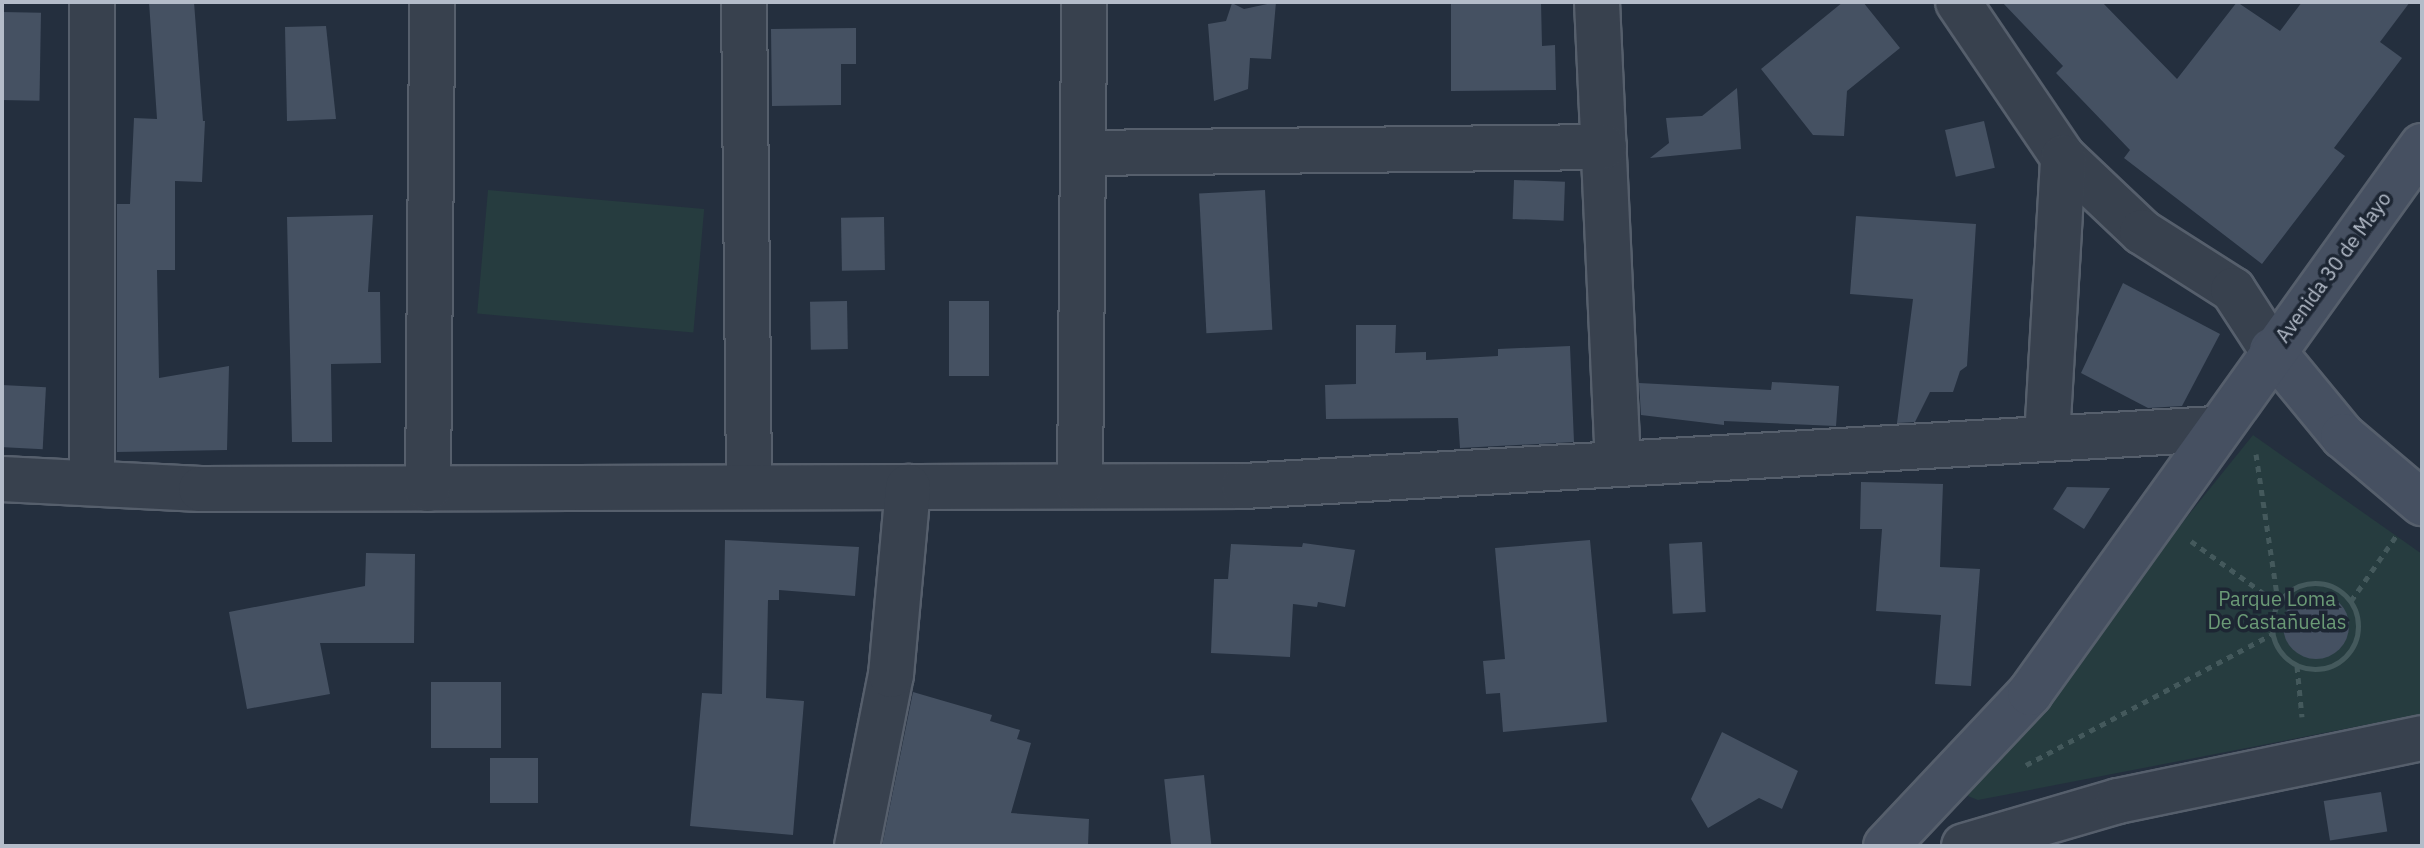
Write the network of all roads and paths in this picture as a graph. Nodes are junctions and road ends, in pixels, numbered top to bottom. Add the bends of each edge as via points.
1 (92, 2) edge
2 (432, 2) edge
3 (744, 2) edge
4 (1084, 2) edge
5 (1597, 2) edge
6 (1958, 2) edge
7 (2422, 146) edge
8 (1604, 147) junction
9 (1083, 153) junction
10 (2063, 157) junction
11 (2272, 350) junction
12 (2216, 429) junction
13 (2047, 438) junction
14 (2255, 450) dead end
15 (1618, 464) junction
16 (2, 479) edge
17 (92, 483) junction
18 (1080, 486) junction
19 (749, 487) junction
20 (908, 487) junction
21 (428, 489) junction
22 (2410, 519) edge
23 (2188, 539) dead end
24 (2351, 601) junction
25 (2278, 603) junction
26 (2272, 634) junction
27 (2297, 666) junction
28 (2302, 723) dead end
29 (2422, 738) edge
30 (2023, 766) dead end
31 (857, 846) edge
32 (1886, 846) edge
33 (1964, 846) edge

1 - 17 street
2 - 21 street
3 - 19 street
4 - 9 street
5 - 8 street
6 - 10 street
7 - 11 main road, Avenida 30 de Mayo
8 - 9 street
8 - 15 street
9 - 18 street
10 - 11 street via 2142,232 2233,290
10 - 13 street
11 - 12 main road, Avenida 30 de Mayo
11 - 22 main road
12 - 13 street
12 - 32 main road, Avenida 30 de Mayo via 2030,693
13 - 15 street
14 - 25 path
15 - 18 street via 1244,486
16 - 17 street
17 - 21 street via 201,489
18 - 20 street
19 - 20 street
19 - 21 street
20 - 31 street via 891,675
22 - 24 path
23 - 25 path
24 - 25 path via 2341,590 2314,582 2287,592
24 - 27 path via 2358,627 2348,653 2325,668
25 - 26 path
26 - 27 path via 2277,647
26 - 30 path
27 - 28 path
29 - 33 street via 2118,801

